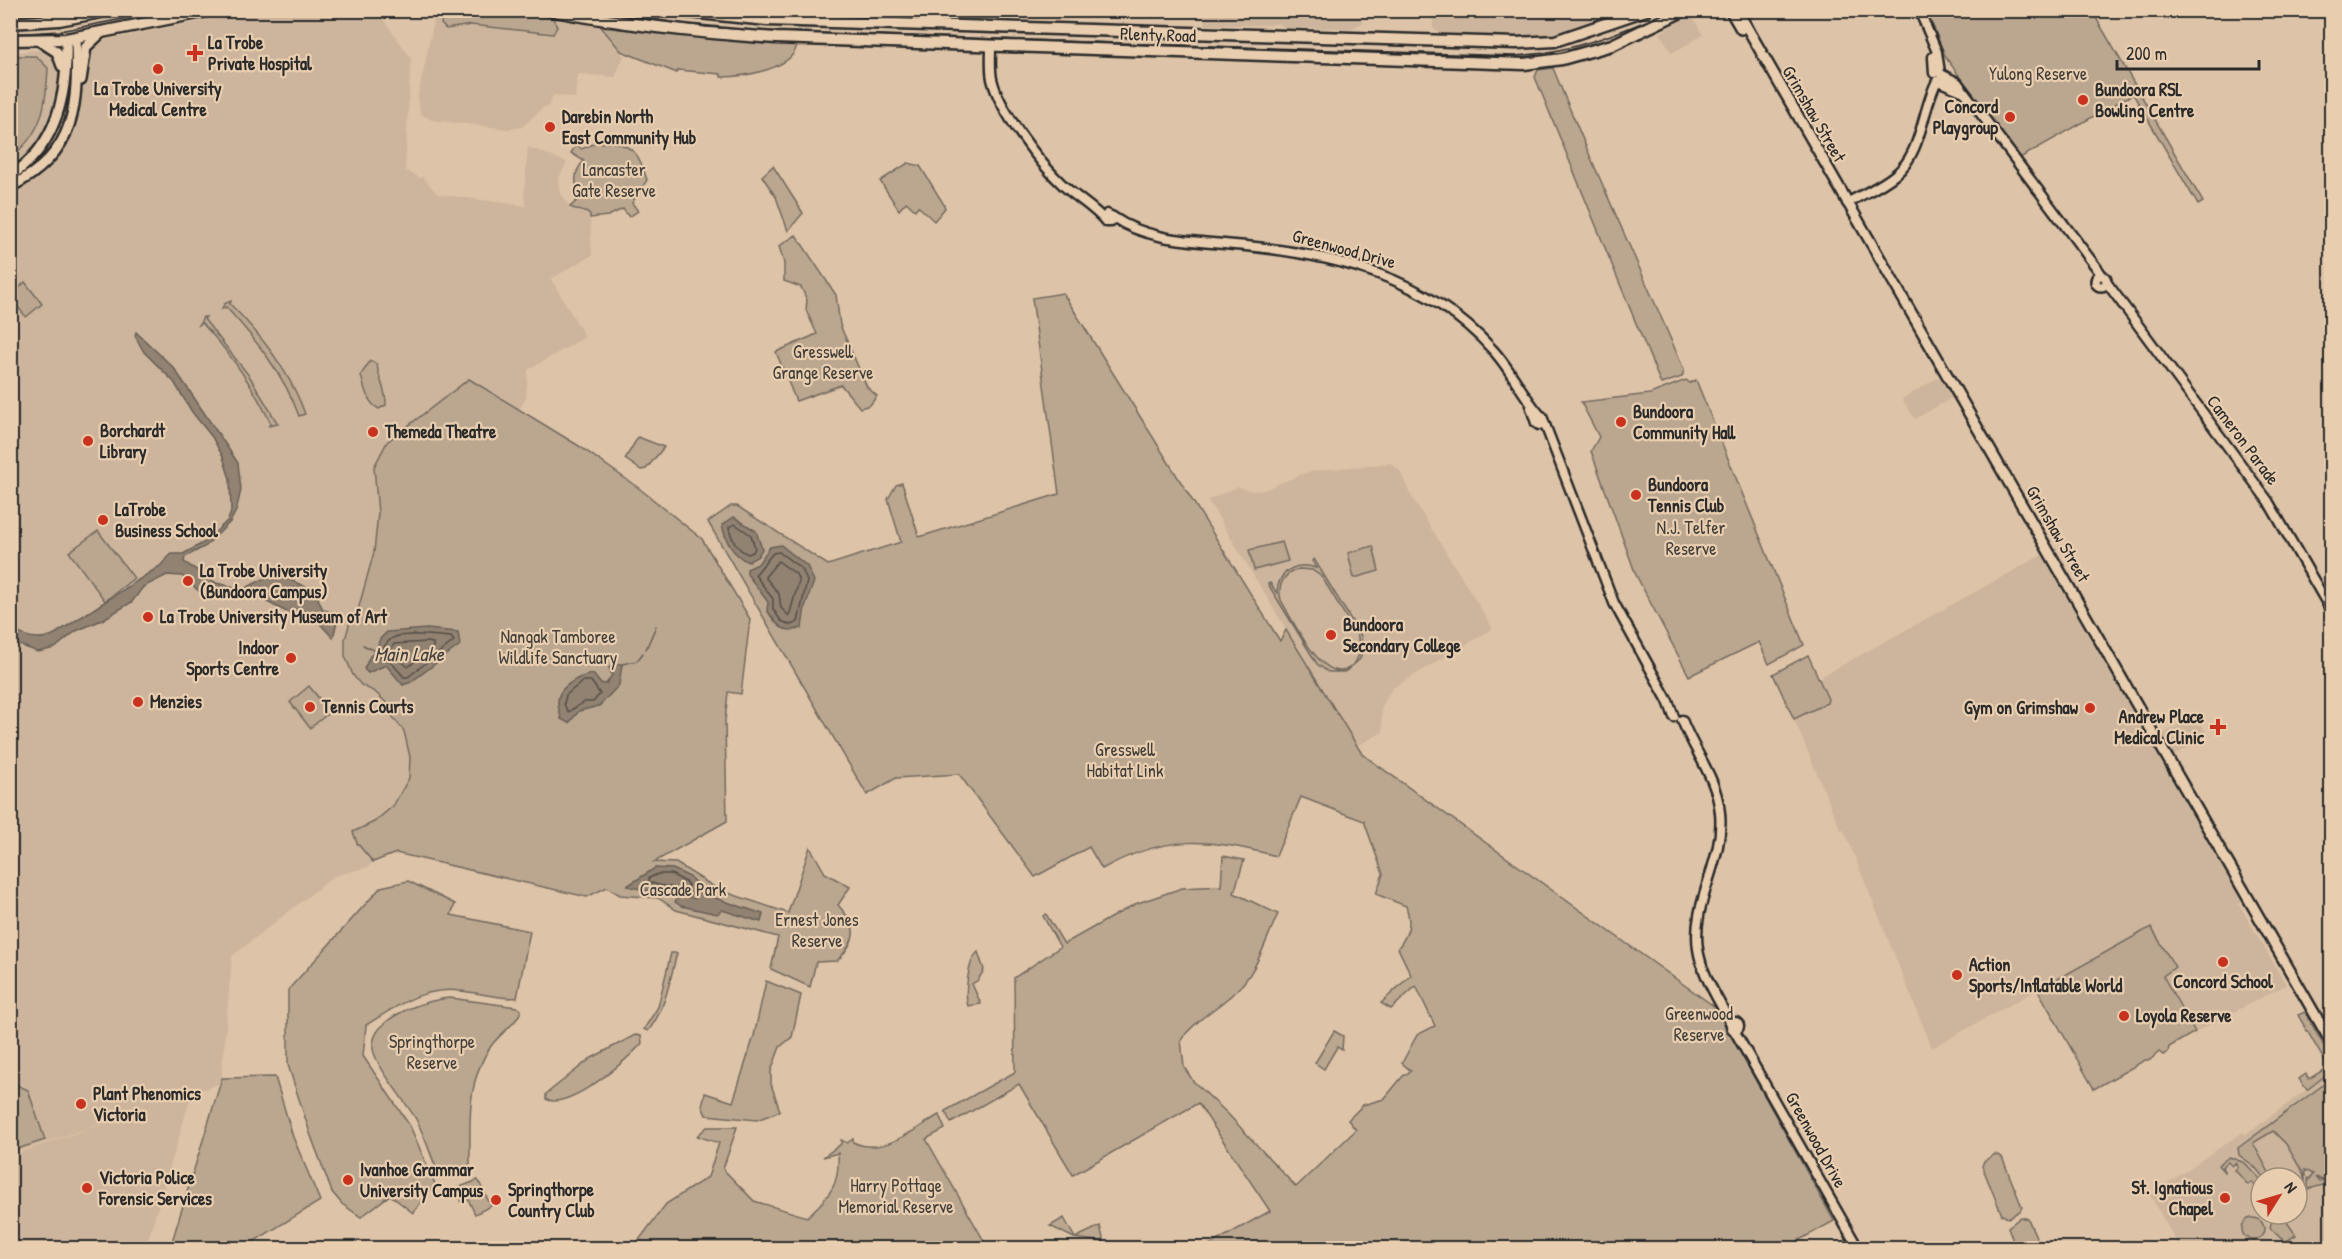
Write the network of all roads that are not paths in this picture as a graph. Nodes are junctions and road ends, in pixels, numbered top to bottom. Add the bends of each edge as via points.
1 (112, 10) edge
2 (213, 10) edge
3 (550, 10) edge
4 (670, 10) edge
5 (1646, 10) edge
6 (1684, 10) edge
7 (1919, 10) edge
8 (1732, 12) edge
9 (70, 14) edge
10 (10, 23) edge
11 (858, 24) junction
12 (992, 26) junction
13 (101, 33) junction
14 (1583, 34) junction
15 (71, 38) junction
16 (1369, 38) junction
17 (10, 40) edge
18 (40, 41) junction
19 (863, 42) junction
20 (991, 47) junction
21 (1589, 52) junction
22 (1369, 58) junction
23 (64, 71) junction
24 (1937, 77) junction
25 (78, 91) junction
26 (10, 176) edge
27 (10, 187) edge
28 (1847, 203) junction
29 (2331, 612) edge
30 (2331, 1044) edge
31 (1858, 1248) edge

1 - 9 highway
2 - 13 highway
3 - 19 highway, Plenty Road via 699,32
4 - 11 highway, Plenty Road via 756,20
5 - 14 highway, Plenty Road
6 - 21 highway, Plenty Road
7 - 24 street via 1930,39
8 - 28 main road, Grimshaw Street
9 - 10 highway
9 - 15 highway
11 - 12 highway, Plenty Road
11 - 19 highway
12 - 16 highway, Plenty Road
12 - 20 highway
13 - 15 highway
13 - 25 main road via 86,47
14 - 16 highway, Plenty Road via 1531,43
14 - 21 highway
15 - 18 highway
15 - 23 main road
15 - 25 main road
16 - 22 highway
17 - 18 highway
18 - 23 main road via 57,52
19 - 20 highway, Plenty Road
20 - 22 highway, Plenty Road
20 - 31 street, Greenwood Drive via 993,84 1027,143 1052,175 1093,209 1138,229 1181,239 1286,250 1398,280 1480,337 1505,363 1551,441 1611,596 1712,781 1719,806 1719,841 1697,932 1702,968
21 - 22 highway, Plenty Road via 1524,64
23 - 26 main road via 59,113 53,127 30,163
24 - 28 street via 1904,166
24 - 29 street, Cameron Parade via 1962,92 2268,501
25 - 27 main road via 72,122 57,150 35,173
28 - 30 main road, Grimshaw Street

